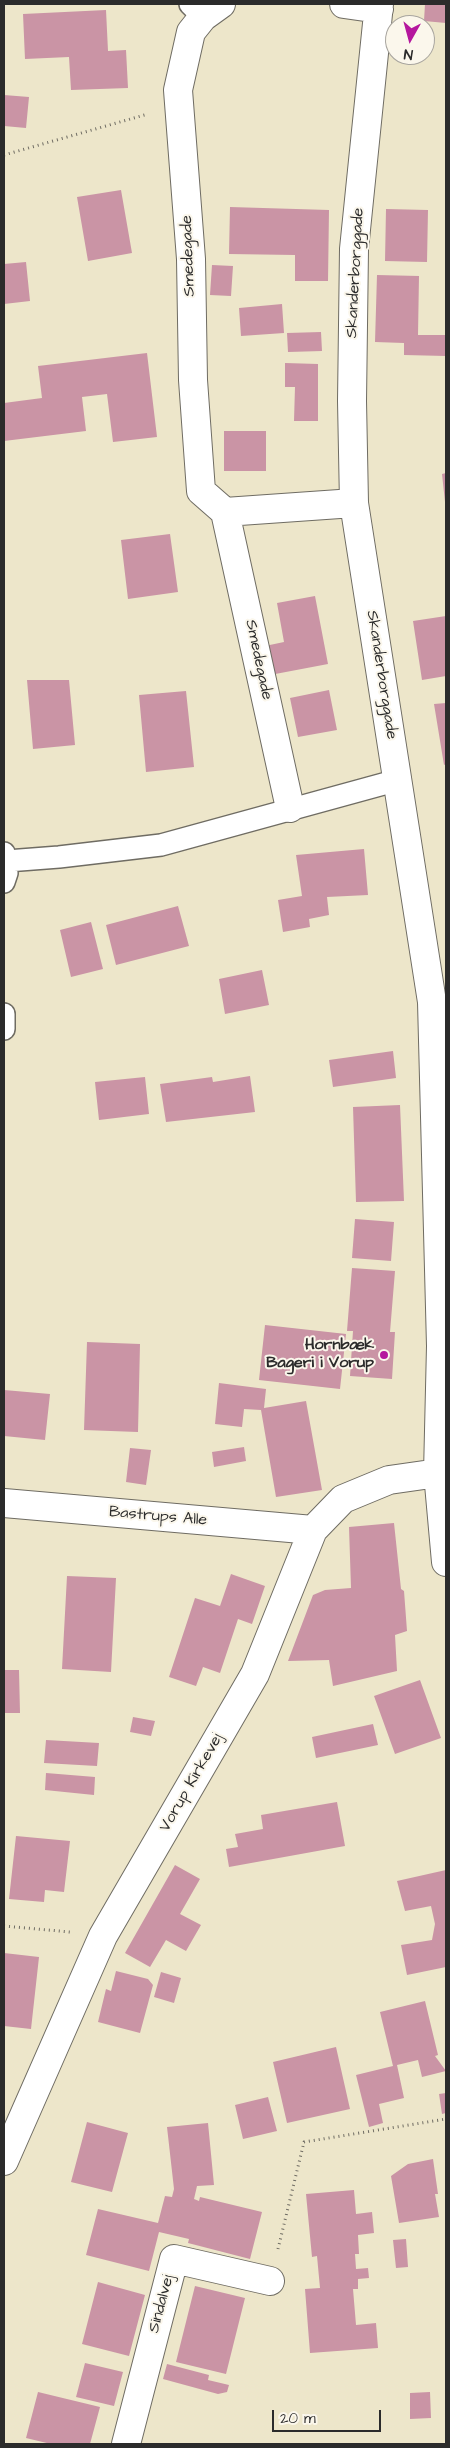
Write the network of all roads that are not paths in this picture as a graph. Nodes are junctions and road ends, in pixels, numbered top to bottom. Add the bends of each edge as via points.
1 (344, 4) edge
2 (379, 6) edge
3 (204, 8) edge
4 (354, 503) junction
5 (225, 512) junction
6 (398, 780) junction
7 (290, 808) junction
8 (5, 857) edge
9 (4, 882) edge
10 (4, 1014) edge
11 (4, 1029) edge
12 (443, 1346) edge
13 (438, 1473) junction
14 (4, 1503) edge
15 (313, 1530) junction
16 (446, 1562) edge
17 (4, 2161) edge
18 (270, 2281) road end
19 (126, 2444) edge

1 - 2 street
2 - 4 street, Skanderborggade via 354,249
3 - 5 street, Smedegade via 191,32 178,90 191,259 192,380 202,491
4 - 5 street
4 - 6 street, Skanderborggade
5 - 7 street, Smedegade
6 - 7 lane
6 - 12 street, Skanderborggade via 432,1002
7 - 8 lane via 162,845 59,858
8 - 9 lane via 7,873
10 - 11 lane
12 - 13 street, Skanderborggade
13 - 15 street, Vorup Kirkevej via 389,1480 343,1500
13 - 16 street, Skanderborggade
14 - 15 street, Bastrups Alle
15 - 17 street, Vorup Kirkevej via 255,1674 103,1936
18 - 19 street, Sindalvej via 174,2259

